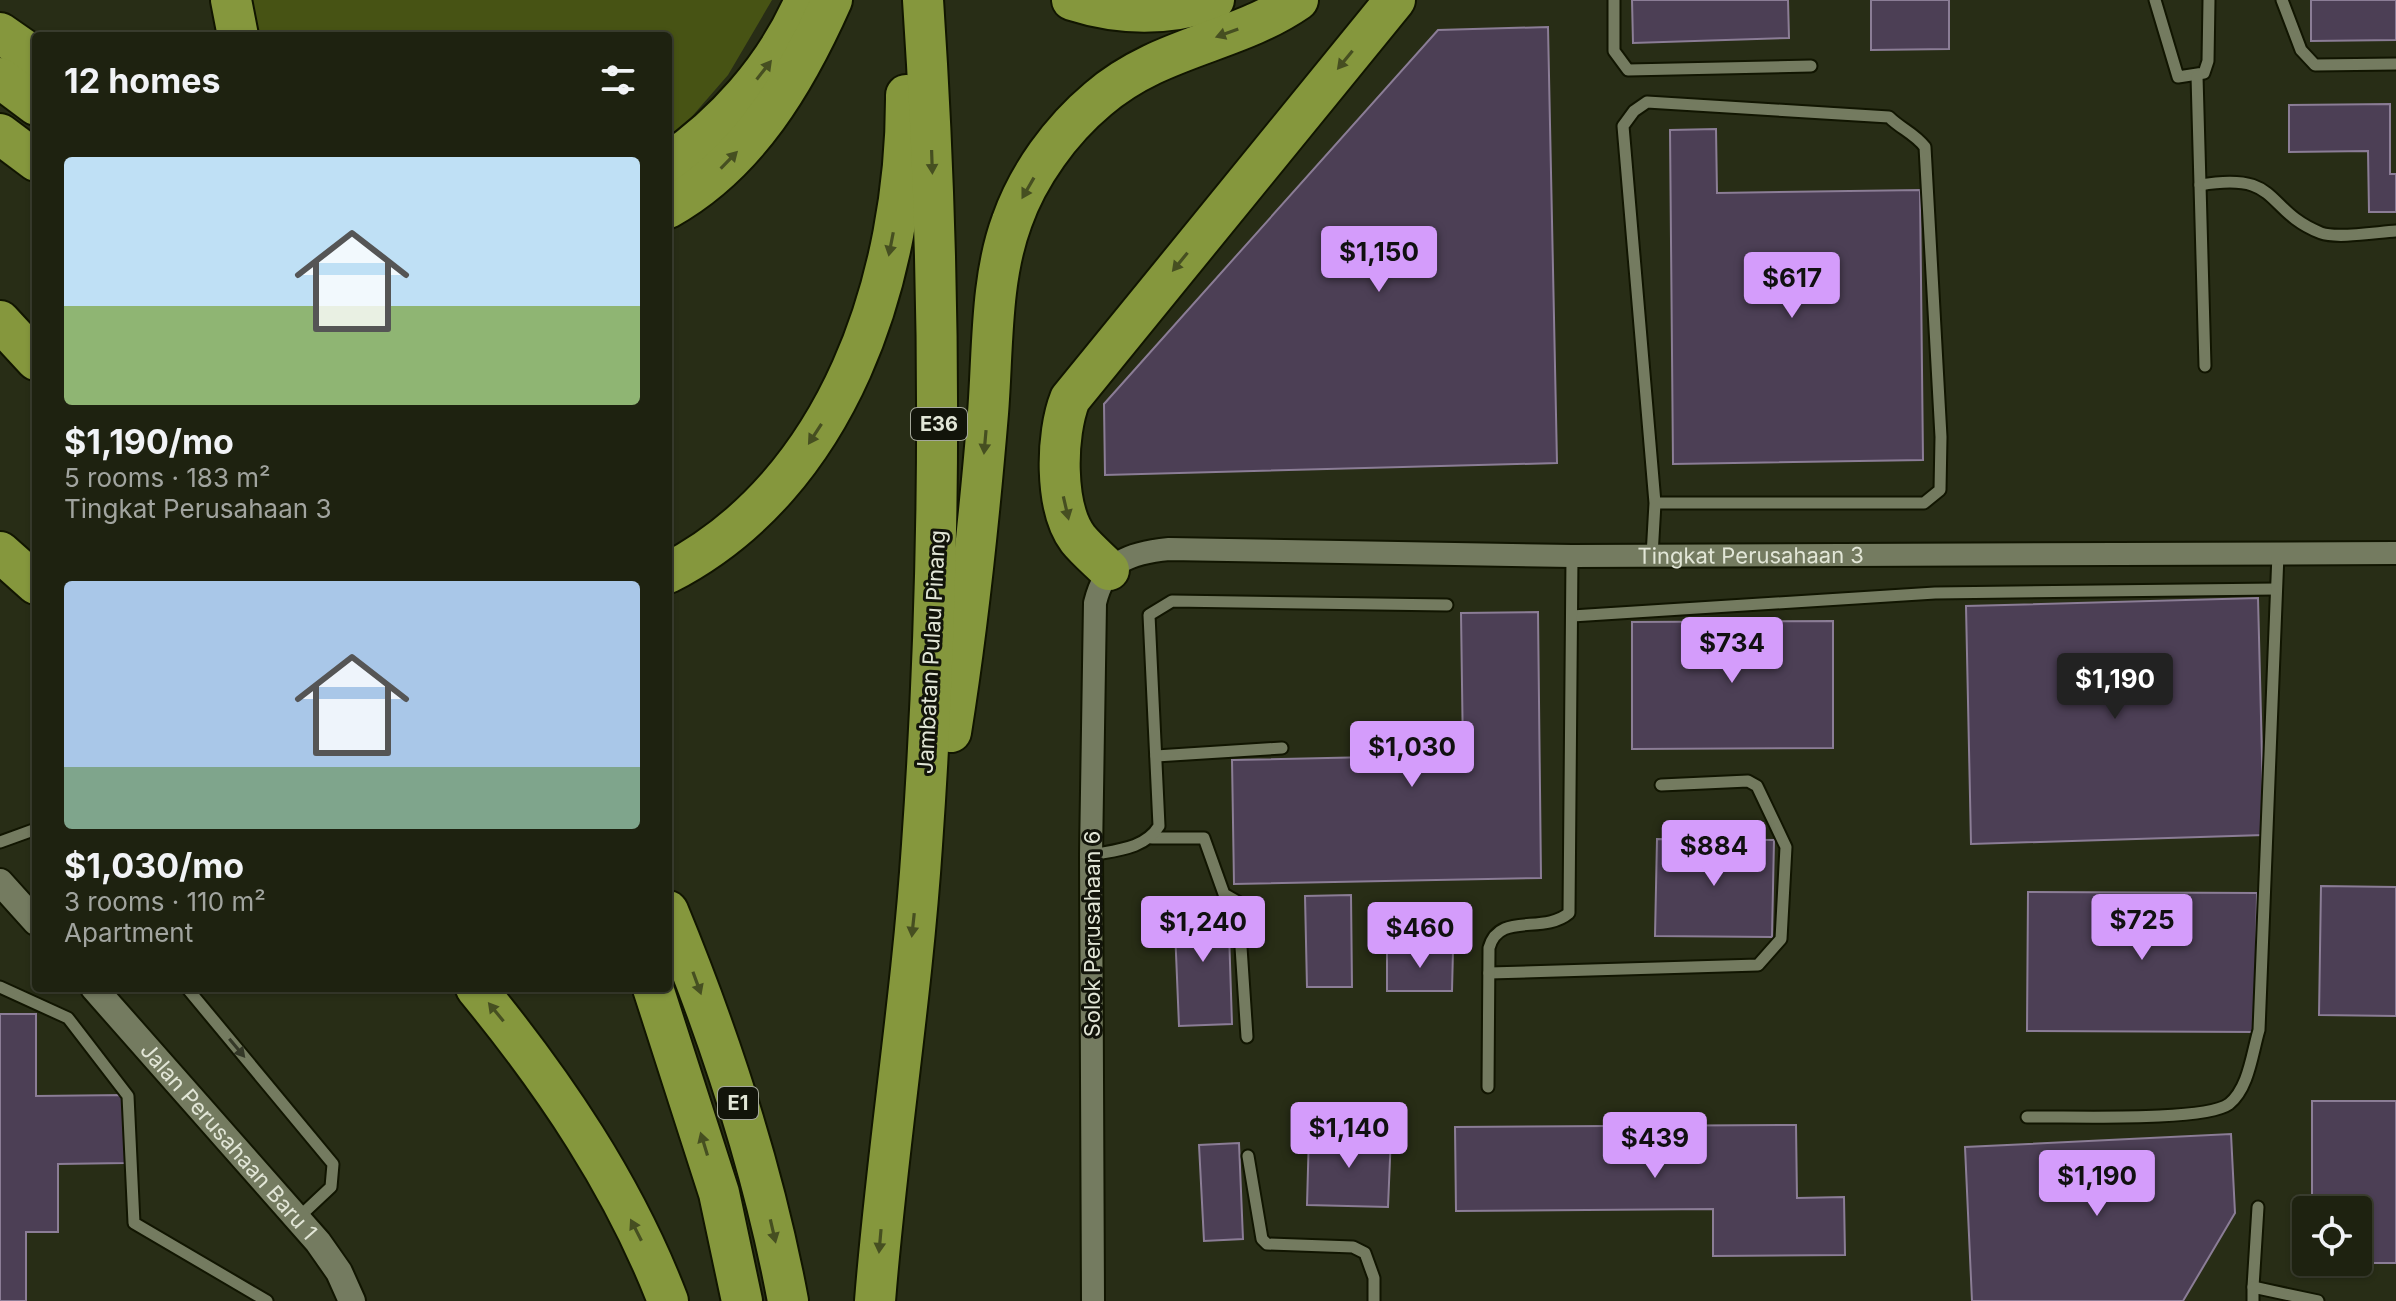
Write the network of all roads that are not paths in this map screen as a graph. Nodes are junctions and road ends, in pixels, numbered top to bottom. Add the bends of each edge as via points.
1 (231, 0) edge
2 (805, 0) edge
3 (832, 0) edge
4 (916, 0) edge
5 (923, 0) edge
6 (1072, 0) edge
7 (1214, 0) edge
8 (1298, 0) edge
9 (1395, 0) edge
10 (1614, 0) edge
11 (2155, 0) edge
12 (2209, 0) edge
13 (2282, 0) edge
14 (237, 32) edge
15 (0, 33) edge
16 (32, 55) edge
17 (2396, 64) edge
18 (1811, 66) dead end
19 (2197, 76) junction
20 (0, 78) edge
21 (32, 102) edge
22 (0, 134) edge
23 (32, 158) edge
24 (672, 160) edge
25 (2200, 185) junction
26 (672, 205) edge
27 (2396, 231) edge
28 (0, 321) edge
29 (32, 356) edge
30 (2205, 366) dead end
31 (1655, 503) junction
32 (0, 552) edge
33 (2396, 553) edge
34 (2278, 554) junction
35 (1572, 556) junction
36 (1652, 556) junction
37 (672, 570) edge
38 (1109, 570) junction
39 (32, 580) edge
40 (2276, 589) junction
41 (1447, 605) dead end
42 (1572, 616) junction
43 (1282, 748) dead end
44 (1156, 756) junction
45 (1661, 785) dead end
46 (32, 830) edge
47 (1152, 838) junction
48 (0, 842) edge
49 (922, 848) junction
50 (1091, 855) junction
51 (0, 882) edge
52 (32, 918) edge
53 (672, 921) edge
54 (1489, 973) junction
55 (0, 987) edge
56 (98, 992) edge
57 (190, 992) edge
58 (479, 992) edge
59 (654, 992) edge
60 (1247, 1037) dead end
61 (1488, 1087) dead end
62 (2027, 1117) dead end
63 (1248, 1156) dead end
64 (2258, 1207) dead end
65 (298, 1218) junction
66 (2253, 1287) junction
67 (267, 1301) edge
68 (352, 1301) edge
69 (668, 1301) edge
70 (742, 1301) edge
71 (788, 1301) edge
72 (875, 1301) edge
73 (1093, 1301) edge
74 (1374, 1301) edge
75 (2253, 1301) edge
76 (2318, 1301) edge

1 - 14 highway
24 -> 2 highway via 701,139 754,83 789,35
26 -> 3 highway via 726,164 775,108
4 -> 37 highway via 894,231 878,303 853,366 811,440 767,497 731,533
5 -> 49 highway, Jambatan Pulau Pinang / E36 via 939,398 936,588
6 - 7 highway via 1143,13
8 -> 49 highway via 1169,55 1101,96 1051,151 1012,220 1000,270 962,659 947,754
9 -> 38 highway via 1070,399 1061,421 1064,506 1077,538
10 - 18 lane via 1614,51 1628,70
11 - 19 lane via 2174,70 2178,77
12 - 19 lane via 2208,61
13 - 17 lane via 2301,50 2315,65
15 - 16 highway
19 - 25 lane
20 - 21 highway
22 - 23 highway
25 - 27 lane via 2228,180 2256,184 2297,220 2324,235
25 - 30 lane
28 - 29 highway
31 - 31 lane via 1924,503 1940,490 1925,147 1914,133 1889,117 1647,102 1623,126
31 - 36 lane
32 - 39 highway
33 - 34 street, Tingkat Perusahaan 3
34 - 36 street, Tingkat Perusahaan 3
34 - 40 lane
35 - 36 street, Tingkat Perusahaan 3
35 - 38 street, Tingkat Perusahaan 3 via 1169,549 1145,551
35 - 42 lane
38 - 50 street, Solok Perusahaan 6 via 1095,603
40 - 42 lane via 1935,593
40 - 62 lane via 2259,1030 2243,1087 2228,1105 2199,1114
41 - 44 lane via 1172,601 1149,615
42 - 54 lane via 1569,913 1559,921 1500,928 1489,948
43 - 44 lane
44 - 47 lane via 1159,826
45 - 54 lane via 1748,781 1757,786 1786,847 1781,939 1769,954 1758,965
46 - 48 lane
47 - 50 lane
47 - 60 lane via 1204,838 1224,894 1238,902
49 -> 72 highway, Jambatan Pulau Pinang / E36
50 - 73 street, Solok Perusahaan 6
51 - 52 street
53 -> 71 highway, E1 via 697,981 764,1188
54 - 61 lane
55 - 67 lane via 68,1018 128,1096 134,1223
56 - 65 street, Jalan Perusahaan Baru 1
57 -> 65 lane via 333,1164 331,1187
69 -> 58 highway via 639,1235 582,1132
70 -> 59 highway, E1 via 704,1141
63 - 74 lane via 1262,1239 1267,1244 1353,1247 1365,1253 1374,1278
64 - 66 lane
65 - 68 street, Jalan Perusahaan Baru 1 via 339,1272
66 - 75 lane
66 - 76 lane

